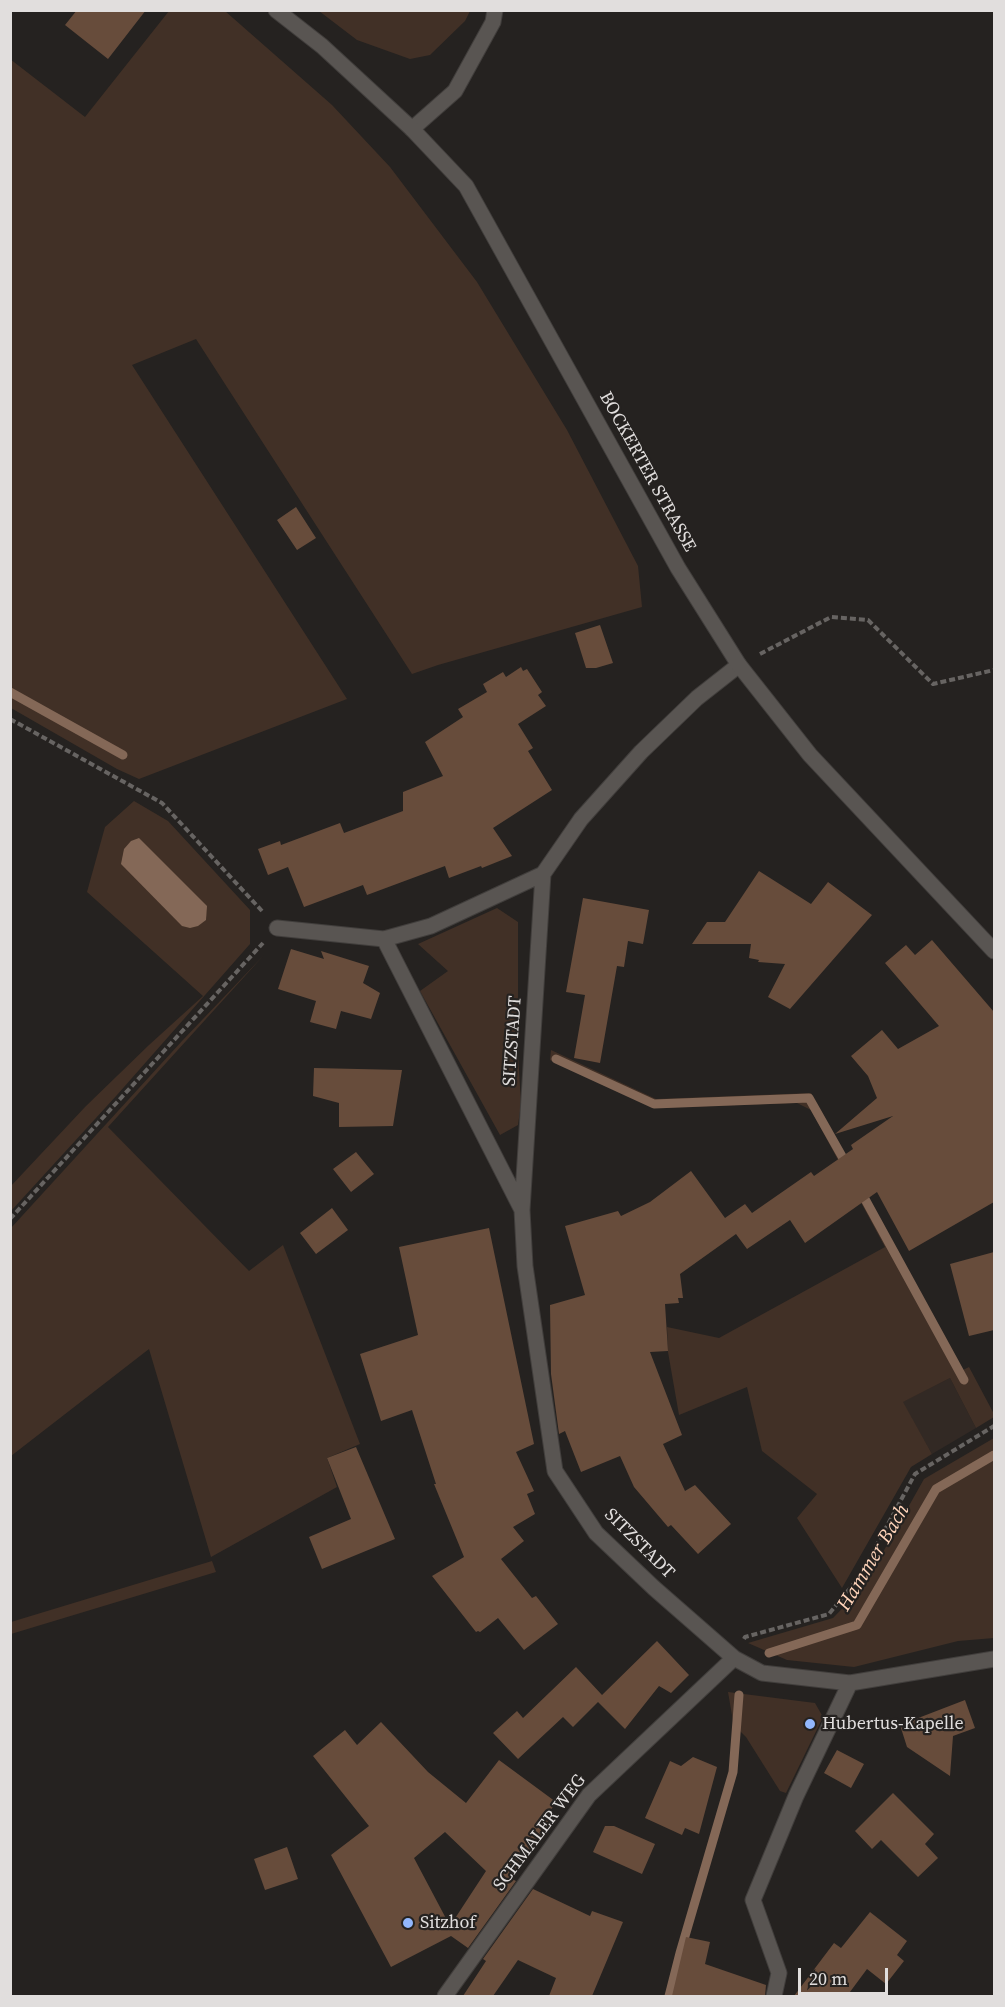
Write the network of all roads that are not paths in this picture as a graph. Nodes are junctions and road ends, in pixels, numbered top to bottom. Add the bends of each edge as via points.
1 (276, 10) edge
2 (495, 10) edge
3 (412, 129) junction
4 (739, 665) junction
5 (543, 874) junction
6 (277, 928) road end
7 (384, 939) junction
8 (994, 951) edge
9 (522, 1210) junction
10 (735, 1658) junction
11 (994, 1659) edge
12 (850, 1683) junction
13 (445, 1996) edge
14 (774, 1996) edge

1 - 3 street, BOCKERTER STRASSE via 322,46
2 - 3 street via 493,22 455,91
3 - 4 street, BOCKERTER STRASSE via 466,186 678,568
4 - 5 street via 696,698 641,752 581,819
4 - 8 street, BOCKERTER STRASSE via 810,755
5 - 7 street via 431,926
5 - 9 street, SITZSTADT
6 - 7 street
7 - 9 street, SITZSTADT
9 - 10 street, SITZSTADT via 525,1266 555,1471 596,1533
10 - 12 street, SITZSTADT via 762,1673
10 - 13 street, SCHMALER WEG via 590,1795
11 - 12 street, SITZSTADT
12 - 14 street via 796,1796 753,1900 779,1973

